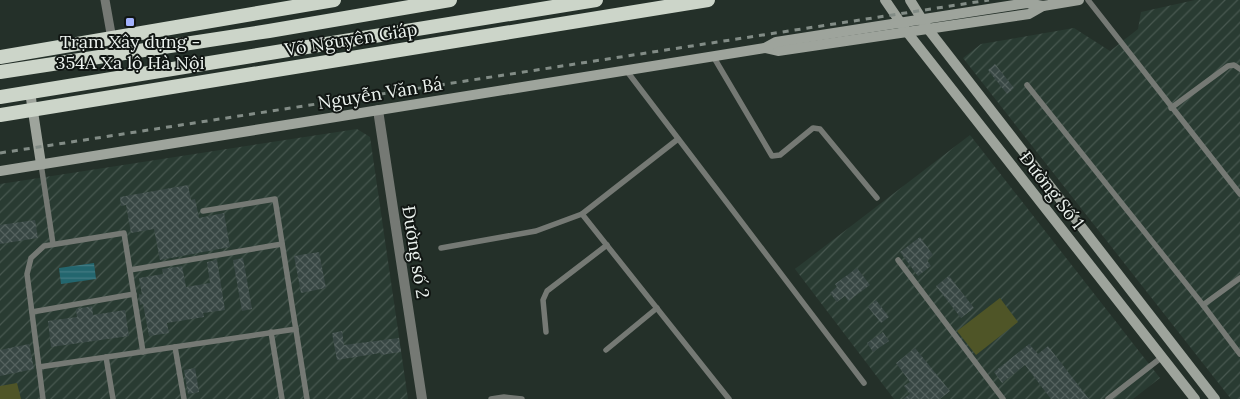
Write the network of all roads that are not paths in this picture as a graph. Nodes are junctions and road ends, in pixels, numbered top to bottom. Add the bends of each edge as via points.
1 (105, 0) edge
2 (334, 0) edge
3 (450, 0) edge
4 (596, 0) edge
5 (708, 0) edge
6 (885, 0) edge
7 (910, 0) edge
8 (1079, 0) edge
9 (1088, 0) edge
10 (1043, 6) junction
11 (921, 20) junction
12 (900, 23) junction
13 (928, 29) junction
14 (907, 32) junction
15 (112, 39) junction
16 (765, 48) junction
17 (713, 56) junction
18 (0, 57) edge
19 (1240, 68) edge
20 (626, 70) junction
21 (0, 72) edge
22 (1027, 85) dead end
23 (30, 92) junction
24 (0, 97) edge
25 (1171, 108) junction
26 (32, 110) junction
27 (378, 110) junction
28 (0, 115) edge
29 (678, 139) junction
30 (41, 164) junction
31 (0, 171) edge
32 (1240, 194) edge
33 (877, 198) dead end
34 (203, 211) dead end
35 (582, 214) junction
36 (53, 244) junction
37 (282, 244) junction
38 (606, 245) junction
39 (440, 248) dead end
40 (898, 260) dead end
41 (130, 270) junction
42 (1240, 278) edge
43 (134, 294) junction
44 (1204, 305) junction
45 (657, 308) junction
46 (32, 312) junction
47 (296, 329) junction
48 (271, 332) junction
49 (546, 332) dead end
50 (175, 347) junction
51 (606, 350) dead end
52 (143, 352) junction
53 (1240, 354) edge
54 (106, 357) junction
55 (1162, 357) junction
56 (39, 367) junction
57 (864, 383) dead end
58 (43, 399) edge
59 (113, 399) edge
60 (184, 399) edge
61 (282, 399) edge
62 (308, 399) edge
63 (422, 399) edge
64 (492, 399) edge
65 (522, 399) edge
66 (728, 399) edge
67 (1003, 399) edge
68 (1108, 399) edge
69 (1195, 399) edge
70 (1216, 399) edge

1 - 15 street
2 - 15 highway
3 - 21 highway, Võ Nguyên Giáp
4 - 23 highway, Võ Nguyên Giáp
5 - 26 highway, Võ Nguyên Giáp
6 - 12 main road, Đường Số 1
7 - 11 main road, Đường Số 1
8 - 10 main road, Nguyễn Văn Bá
9 - 25 lane
10 - 11 main road, Nguyễn Văn Bá via 1027,3
10 - 13 main road, Nguyễn Văn Bá via 1029,14
11 - 12 main road, Nguyễn Văn Bá
11 - 13 main road, Đường Số 1
12 - 14 main road, Đường Số 1
12 - 16 main road, Nguyễn Văn Bá via 776,42
13 - 14 main road, Nguyễn Văn Bá
13 - 70 main road, Đường Số 1
14 - 16 main road, Nguyễn Văn Bá via 778,51
14 - 55 main road, Đường Số 1
15 - 18 highway
16 - 17 main road, Nguyễn Văn Bá
17 - 20 main road, Nguyễn Văn Bá
17 - 33 lane via 772,156 780,155 813,128 820,129
19 - 25 lane via 1228,66
20 - 27 main road, Nguyễn Văn Bá
20 - 29 lane
22 - 44 lane
23 - 24 highway, Võ Nguyên Giáp
23 - 26 main road
25 - 32 lane
26 - 28 highway, Võ Nguyên Giáp
26 - 30 main road
27 - 30 main road, Nguyễn Văn Bá
27 - 63 street, Đường số 2
29 - 35 lane
29 - 57 lane
30 - 31 main road, Nguyễn Văn Bá
30 - 36 lane
34 - 37 lane via 275,199
35 - 38 lane
35 - 39 lane via 536,231
36 - 41 lane via 124,232
36 - 46 lane via 39,249 29,263 27,274
37 - 41 lane
37 - 47 lane
38 - 45 lane
38 - 49 lane via 546,291 543,300
40 - 67 lane
41 - 43 lane
42 - 44 lane
43 - 46 lane
43 - 52 lane
44 - 53 lane
45 - 51 lane
45 - 66 lane
46 - 56 lane
47 - 48 lane
47 - 62 lane
48 - 50 lane
48 - 61 lane
50 - 52 lane
50 - 60 lane
52 - 54 lane
54 - 56 lane
54 - 59 lane
55 - 68 lane
55 - 69 main road, Đường Số 1
56 - 58 lane
64 - 65 lane

